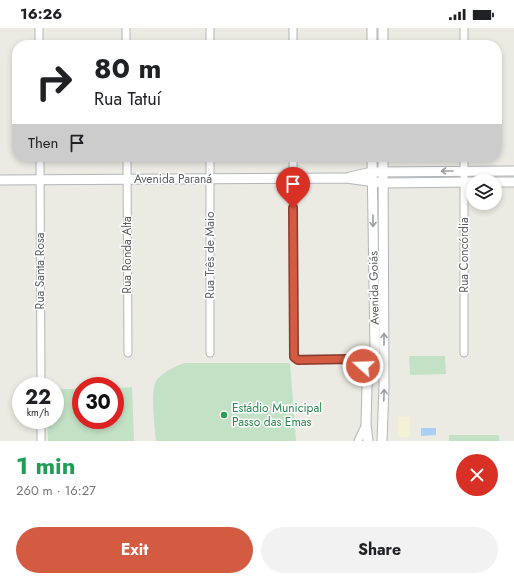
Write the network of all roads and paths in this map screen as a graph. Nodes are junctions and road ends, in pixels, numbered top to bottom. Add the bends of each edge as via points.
1 (39, 28) edge
2 (126, 28) edge
3 (210, 28) edge
4 (293, 28) edge
5 (372, 28) edge
6 (382, 28) edge
7 (464, 28) edge
8 (39, 40) edge
9 (126, 40) edge
10 (210, 40) edge
11 (293, 40) edge
12 (372, 40) edge
13 (383, 40) edge
14 (464, 40) edge
15 (40, 162) edge
16 (126, 162) edge
17 (210, 162) edge
18 (293, 162) edge
19 (372, 162) edge
20 (383, 162) edge
21 (464, 162) edge
22 (383, 171) junction
23 (464, 171) junction
24 (514, 171) edge
25 (372, 172) junction
26 (466, 176) edge
27 (211, 178) junction
28 (293, 178) junction
29 (346, 178) junction
30 (40, 179) junction
31 (127, 179) junction
32 (0, 180) edge
33 (372, 182) junction
34 (466, 182) edge
35 (502, 182) edge
36 (514, 182) edge
37 (383, 183) junction
38 (467, 210) edge
39 (128, 353) dead end
40 (210, 353) dead end
41 (464, 353) dead end
42 (370, 373) junction
43 (41, 377) edge
44 (384, 378) junction
45 (382, 421) junction
46 (366, 422) junction
47 (41, 429) edge
48 (41, 441) edge
49 (358, 441) edge
50 (368, 441) edge
51 (382, 441) edge

1 - 8 street
2 - 9 street
3 - 10 street
4 - 11 street
5 - 12 street
6 - 13 street
7 - 14 street
15 - 30 street, Rua Santa Rosa
16 - 31 street, Rua Ronda Alta
17 - 27 street, Rua Três de Maio
18 - 28 street
19 - 25 street, Avenida Goiás
20 - 22 street, Avenida Goiás
21 - 23 street, Rua Concórdia
23 -> 22 street, Avenida Paraná
22 - 25 street, Avenida Paraná
22 - 37 street, Avenida Goiás
23 - 24 street, Avenida Paraná
23 - 26 street, Rua Concórdia
25 - 29 street, Avenida Paraná
25 - 33 street, Avenida Goiás
27 - 28 street, Avenida Paraná
27 - 31 street, Avenida Paraná
27 - 40 street, Rua Três de Maio
28 - 29 street, Avenida Paraná
28 - 42 street via 294,357 298,360 351,359
29 - 33 street, Avenida Paraná
30 - 31 street, Avenida Paraná
30 - 32 street, Avenida Paraná
30 - 43 street, Rua Santa Rosa
31 - 39 street, Rua Ronda Alta
33 - 37 street, Avenida Paraná
33 -> 42 street, Avenida Goiás via 375,350
34 - 37 street, Avenida Paraná
35 - 36 street
44 -> 37 street, Avenida Goiás
38 - 41 street, Rua Concórdia
42 - 44 street via 376,373
42 - 46 street, Avenida Goiás
45 -> 44 street, Avenida Goiás
45 - 46 street
45 - 51 street, Avenida Goiás
46 - 49 street
46 - 50 street, Avenida Goiás
47 - 48 street

